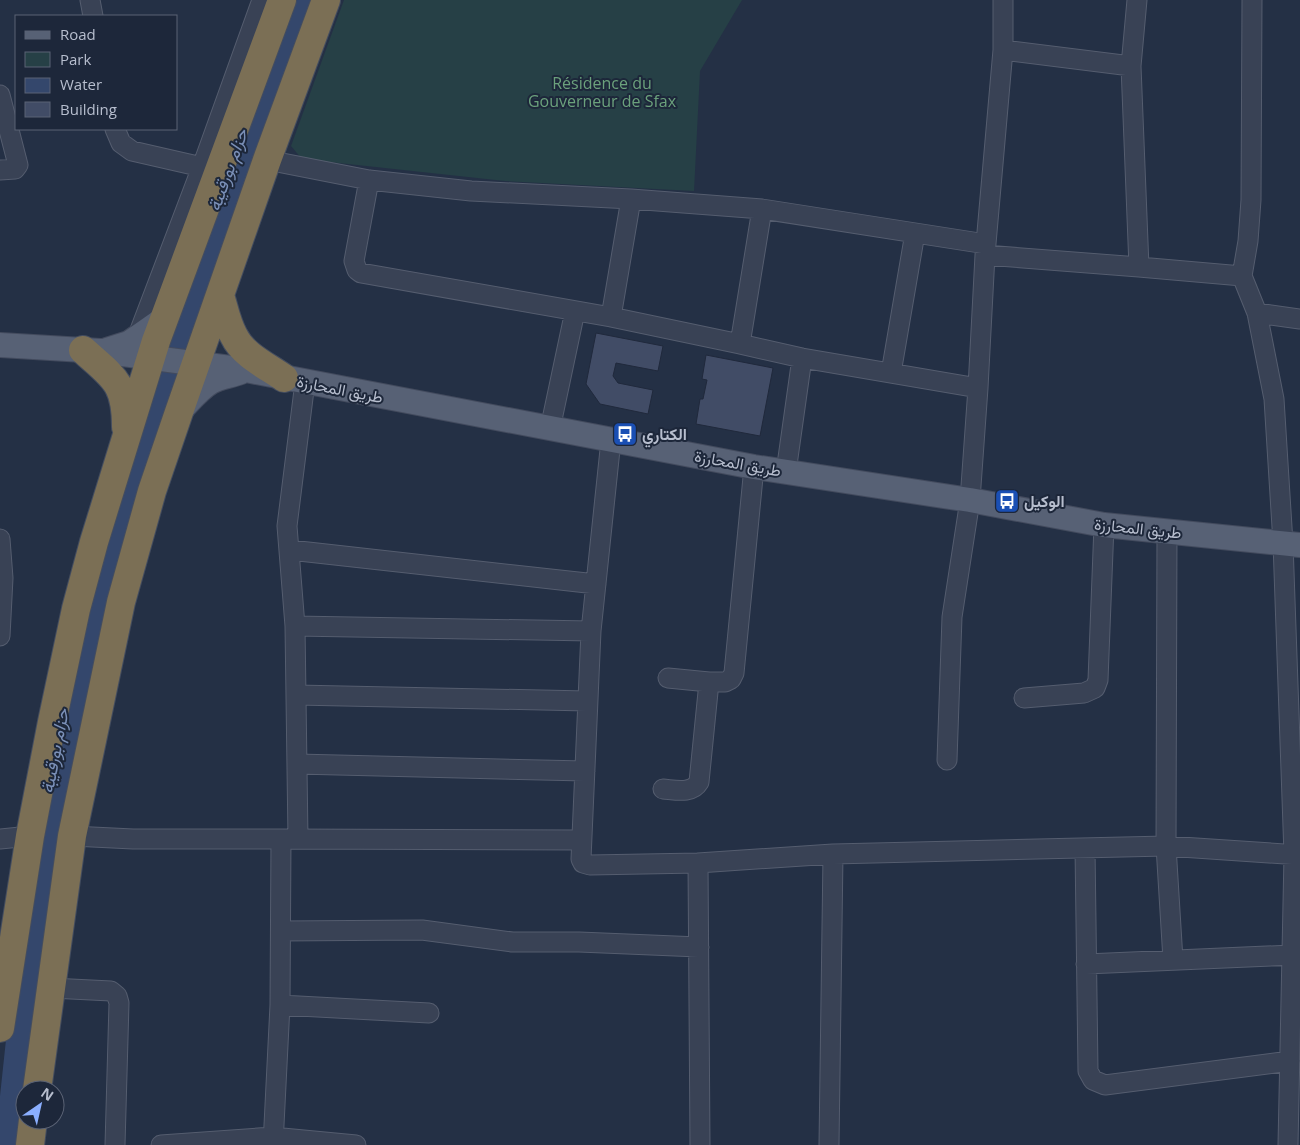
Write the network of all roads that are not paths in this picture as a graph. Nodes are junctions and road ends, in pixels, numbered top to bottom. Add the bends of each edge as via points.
1 (90, 0) edge
2 (262, 0) edge
3 (282, 0) edge
4 (326, 0) edge
5 (1002, 0) edge
6 (1136, 0) edge
7 (1252, 0) edge
8 (93, 15) edge
9 (1003, 50) junction
10 (1131, 66) junction
11 (0, 95) edge
12 (115, 130) edge
13 (267, 160) junction
14 (202, 167) junction
15 (0, 170) edge
16 (369, 180) junction
17 (631, 198) junction
18 (762, 208) junction
19 (916, 232) junction
20 (986, 249) junction
21 (1139, 267) junction
22 (1242, 276) junction
23 (220, 295) junction
24 (575, 311) junction
25 (1257, 313) junction
26 (611, 317) junction
27 (1300, 319) edge
28 (740, 344) junction
29 (0, 345) edge
30 (91, 351) junction
31 (149, 351) junction
32 (802, 358) junction
33 (192, 364) junction
34 (246, 370) junction
35 (891, 373) junction
36 (294, 380) junction
37 (978, 388) junction
38 (179, 412) junction
39 (550, 429) junction
40 (126, 436) junction
41 (610, 440) junction
42 (754, 467) junction
43 (786, 472) junction
44 (970, 500) junction
45 (1104, 525) junction
46 (1167, 531) junction
47 (0, 538) edge
48 (1292, 544) edge
49 (290, 550) junction
50 (596, 584) junction
51 (295, 626) junction
52 (591, 631) junction
53 (0, 636) edge
54 (668, 678) dead end
55 (708, 682) junction
56 (296, 695) junction
57 (1024, 698) dead end
58 (587, 701) junction
59 (947, 760) dead end
60 (297, 764) junction
61 (585, 771) junction
62 (663, 789) dead end
63 (30, 836) junction
64 (72, 836) junction
65 (0, 839) edge
66 (290, 839) junction
67 (581, 840) junction
68 (1166, 846) junction
69 (1085, 848) junction
70 (833, 854) junction
71 (1297, 855) edge
72 (698, 863) junction
73 (281, 932) junction
74 (700, 947) junction
75 (1292, 955) junction
76 (1173, 960) junction
77 (1086, 964) junction
78 (51, 988) junction
79 (280, 1004) junction
80 (429, 1014) dead end
81 (0, 1028) edge
82 (1290, 1061) junction
83 (38, 1080) edge
84 (32, 1130) edge
85 (272, 1141) edge
86 (30, 1145) edge
87 (115, 1145) edge
88 (161, 1145) edge
89 (356, 1145) edge
90 (700, 1145) edge
91 (829, 1145) edge
92 (1288, 1145) edge

1 - 8 street
2 - 14 street
3 - 31 highway via 166,317
4 - 13 highway
5 - 9 street
6 - 10 street
7 - 22 street via 1252,200
9 - 10 street
9 - 20 street
10 - 21 street
11 - 15 street via 18,162 15,169
12 - 14 street via 121,143 132,151
13 - 16 street
13 - 23 highway
14 - 31 street
16 - 17 street via 495,193
16 - 24 street via 354,261 361,273
17 - 18 street
17 - 26 street
18 - 19 street
18 - 28 street
19 - 20 street
19 - 35 street
20 - 21 street
20 - 37 street
21 - 22 street
22 - 25 street
23 - 33 highway
23 - 36 highway via 239,344 249,355
24 - 26 street
24 - 39 street
25 - 27 street
25 - 48 street via 1274,399
26 - 28 street
28 - 32 street
29 - 30 main road, طريق المحارزة
30 - 31 main road, طريق المحارزة
30 - 40 highway via 120,385
31 - 33 main road, طريق المحارزة
31 - 40 highway
32 - 35 street
32 - 43 street
33 - 34 main road, طريق المحارزة
33 - 38 highway
34 - 36 main road, طريق المحارزة
34 - 38 main road via 207,385
35 - 37 street
36 - 39 main road, طريق المحارزة
36 - 49 street via 287,526
37 - 44 street
38 - 64 highway via 152,491 121,602
39 - 41 main road, طريق المحارزة
40 - 63 highway via 76,609
41 - 42 main road, طريق المحارزة
41 - 50 street
42 - 43 main road, طريق المحارزة
42 - 55 street via 734,672 725,682
43 - 44 main road, طريق المحارزة
44 - 45 main road, طريق المحارزة
44 - 59 street via 952,617
45 - 46 main road, طريق المحارزة
45 - 57 street via 1098,680 1095,688 1084,693
46 - 48 main road, طريق المحارزة
46 - 68 street
47 - 53 street via 3,578
48 - 71 street
49 - 50 street
49 - 51 street
50 - 52 street
51 - 52 street
51 - 56 street
52 - 58 street
54 - 55 street
55 - 62 street via 699,782 691,790
56 - 58 street
56 - 60 street
58 - 61 street
60 - 61 street
60 - 66 street
61 - 67 street
63 - 65 street
63 - 81 highway
64 - 66 street
64 - 78 highway
66 - 67 street
66 - 73 street
67 - 72 street via 581,859 586,864
68 - 69 street
68 - 71 street
68 - 76 street
69 - 70 street
69 - 77 street
70 - 72 street
70 - 91 street
71 - 75 street
72 - 74 street
73 - 74 street via 422,930 512,942
73 - 79 street
74 - 90 street
75 - 76 street
75 - 82 street
76 - 77 street
77 - 82 street via 1088,1070 1093,1080 1106,1085
78 - 83 highway
78 - 87 street via 110,991 117,996
79 - 80 street
79 - 85 street
82 - 92 street
84 - 86 highway
85 - 88 street
85 - 89 street

